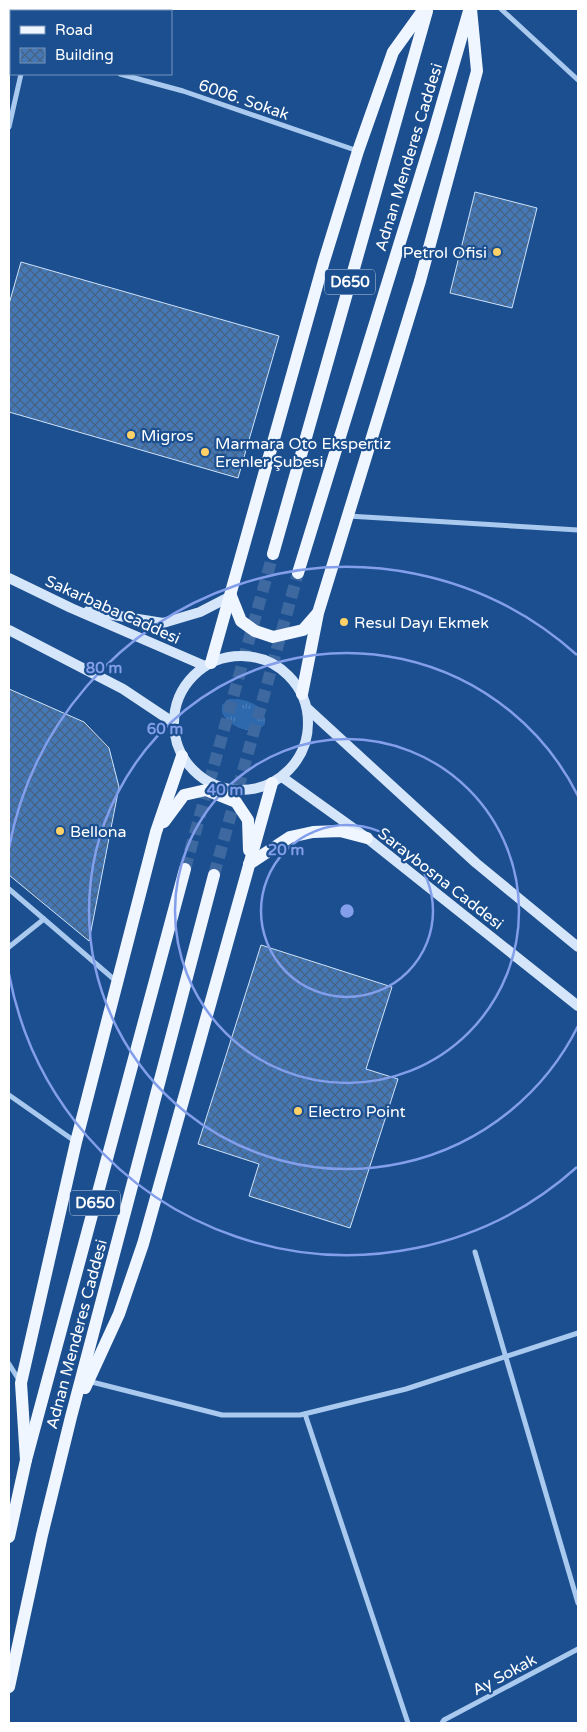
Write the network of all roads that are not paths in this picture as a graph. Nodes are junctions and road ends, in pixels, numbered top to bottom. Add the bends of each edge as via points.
1 (426, 9) edge
2 (471, 9) edge
3 (501, 9) edge
4 (21, 75) edge
5 (124, 75) edge
6 (578, 80) edge
7 (9, 127) edge
8 (358, 151) junction
9 (348, 516) junction
10 (578, 530) edge
11 (273, 554) tunnel mouth
12 (298, 573) tunnel mouth
13 (9, 578) edge
14 (231, 596) junction
15 (71, 608) junction
16 (318, 613) junction
17 (9, 630) edge
18 (208, 664) junction
19 (302, 694) junction
20 (308, 709) junction
21 (174, 723) junction
22 (182, 756) junction
23 (277, 780) junction
24 (156, 832) junction
25 (367, 838) junction
26 (249, 864) junction
27 (185, 870) tunnel mouth
28 (214, 876) tunnel mouth
29 (9, 889) edge
30 (44, 919) junction
31 (9, 947) edge
32 (578, 947) edge
33 (118, 982) junction
34 (578, 1006) edge
35 (9, 1095) edge
36 (76, 1142) junction
37 (475, 1252) dead end
38 (578, 1333) edge
39 (506, 1356) junction
40 (9, 1364) edge
41 (88, 1381) junction
42 (21, 1383) junction
43 (306, 1414) junction
44 (71, 1417) junction
45 (26, 1460) junction
46 (9, 1537) edge
47 (578, 1603) edge
48 (578, 1649) edge
49 (9, 1687) edge
50 (408, 1723) edge
51 (442, 1723) edge

1 - 8 main road via 393,52
1 - 11 main road, Adnan Menderes Caddesi / D650
2 - 9 main road via 477,71 420,281
2 - 12 main road, Adnan Menderes Caddesi
3 - 6 street
4 - 7 street
5 - 8 street, 6006. Sokak via 182,91
8 - 14 main road via 324,261
9 - 10 street
9 - 16 main road
13 - 15 main road, Sakarbaba Caddesi
14 - 15 main road via 200,612 163,624
14 - 16 main road via 241,621 255,631 273,637 303,630
14 - 18 main road
15 - 18 main road, Sakarbaba Caddesi
16 - 19 main road
17 - 21 main road via 123,689
18 - 19 main road via 226,657 249,656 270,662 289,675
18 - 21 main road via 188,681 177,701
19 - 20 main road
20 - 23 main road via 305,747 295,764
20 - 32 main road, Saraybosna Caddesi via 476,863
21 - 22 main road
22 - 23 main road via 192,770 222,788 256,789
22 - 24 main road
23 - 25 main road, Saraybosna Caddesi
23 - 26 main road
24 - 26 main road via 184,795 206,790 236,802 248,820
24 - 33 main road
25 - 26 main road via 340,831 290,837
25 - 34 main road, Saraybosna Caddesi
26 - 41 main road via 143,1244 119,1314
27 - 45 main road, Adnan Menderes Caddesi / D650
28 - 44 main road, Adnan Menderes Caddesi
29 - 30 street
30 - 31 street
30 - 33 street
33 - 36 main road
35 - 36 street
36 - 42 main road
37 - 39 street
38 - 39 street
39 - 43 street via 406,1389
39 - 47 street
40 - 42 street
41 - 43 street via 222,1415
41 - 44 main road
42 - 45 main road
43 - 50 street
44 - 49 main road, Adnan Menderes Caddesi
45 - 46 main road, Adnan Menderes Caddesi / D650
48 - 51 street, Ay Sokak

